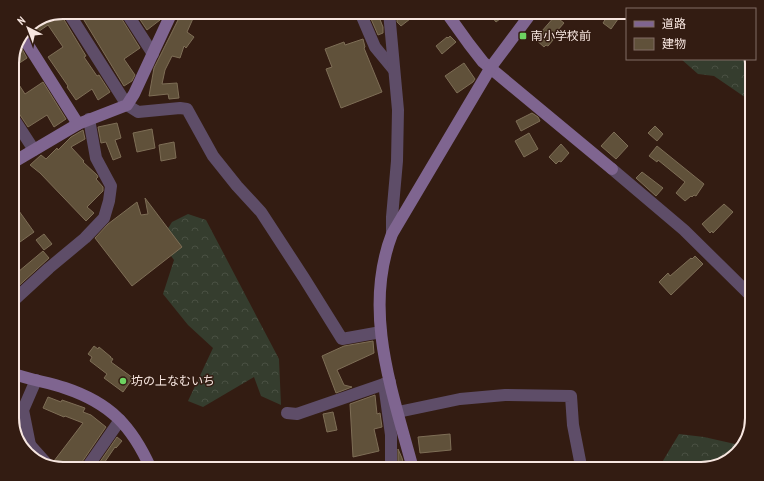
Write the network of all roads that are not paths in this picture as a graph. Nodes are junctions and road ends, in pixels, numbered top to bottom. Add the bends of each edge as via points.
1 (72, 19) edge
2 (130, 19) edge
3 (169, 19) edge
4 (363, 19) edge
5 (390, 19) edge
6 (451, 19) edge
7 (527, 19) edge
8 (25, 41) edge
9 (153, 54) junction
10 (491, 67) junction
11 (394, 70) junction
12 (127, 105) junction
13 (84, 122) junction
14 (19, 127) edge
15 (34, 150) junction
16 (19, 159) edge
17 (392, 234) junction
18 (745, 291) edge
19 (19, 296) edge
20 (381, 332) junction
21 (19, 376) edge
22 (36, 380) junction
23 (387, 383) junction
24 (398, 412) junction
25 (286, 413) dead end
26 (120, 420) junction
27 (28, 444) edge
28 (91, 462) edge
29 (148, 462) edge
30 (391, 462) edge
31 (411, 462) edge
32 (580, 462) edge

1 - 12 street
2 - 9 street
3 - 9 street
4 - 11 street via 375,47
5 - 11 street
6 - 10 street via 483,62
7 - 10 street
8 - 13 street
9 - 12 street
10 - 17 street
10 - 18 street via 684,230
11 - 17 street via 398,110
12 - 13 street
12 - 20 street via 138,112 187,109 213,156 261,212 342,339
13 - 15 street
13 - 19 street via 96,158 111,186 110,201 104,218
14 - 15 street
15 - 16 street
17 - 20 street via 381,282
20 - 23 street
21 - 22 street
22 - 26 street via 88,397 106,407
22 - 27 street via 24,410
23 - 24 street
23 - 25 street via 297,414
23 - 30 street
24 - 31 street
24 - 32 street via 468,398 505,395 571,396 573,425
26 - 28 street
26 - 29 street via 138,443

